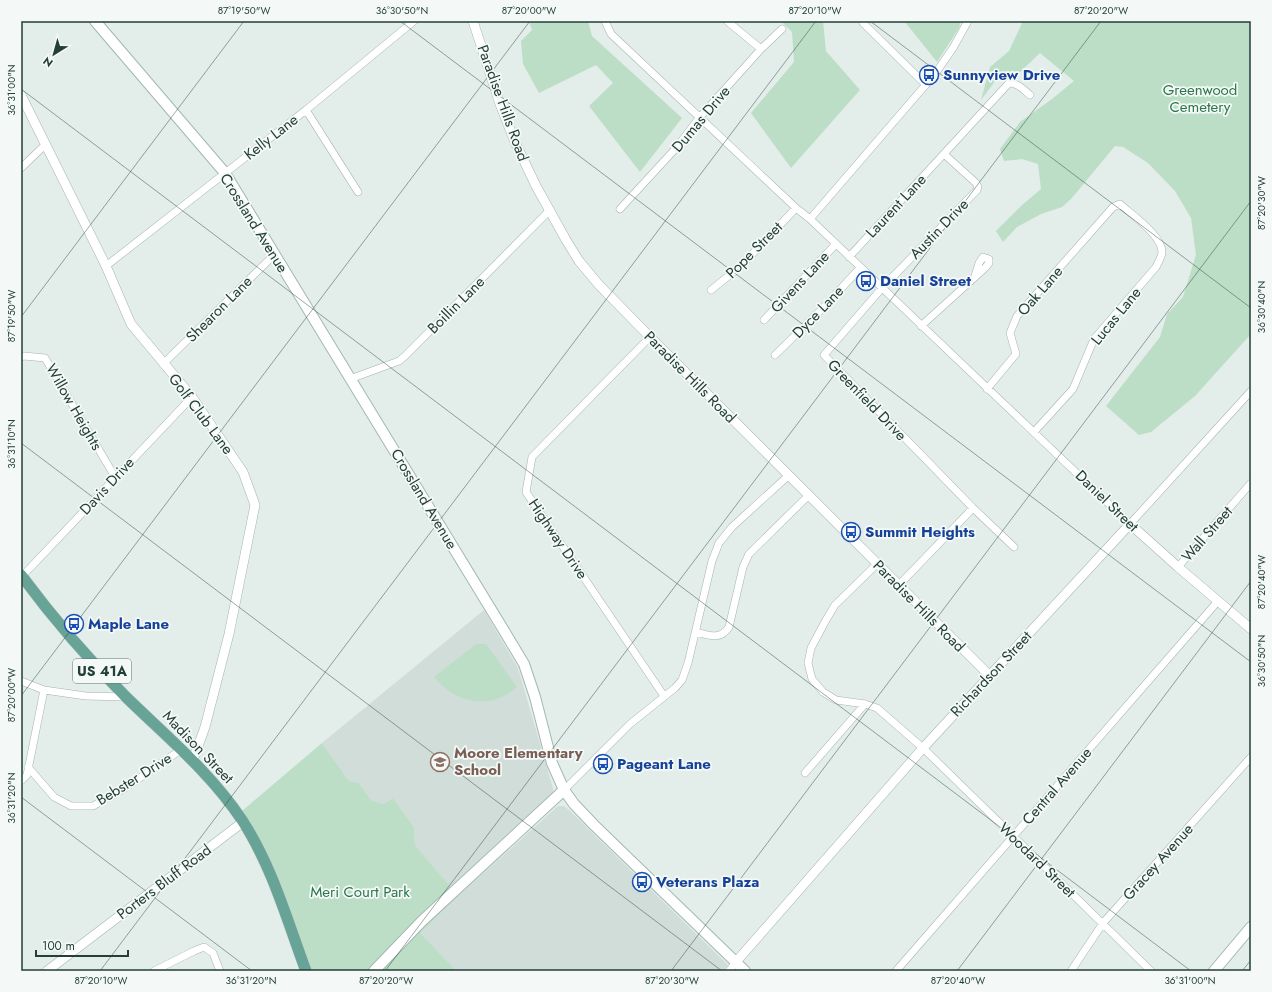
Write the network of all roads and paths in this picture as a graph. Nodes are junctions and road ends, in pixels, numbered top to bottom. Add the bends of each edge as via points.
1 (95, 21) edge
2 (414, 21) edge
3 (473, 21) edge
4 (605, 21) edge
5 (727, 21) edge
6 (864, 21) edge
7 (968, 21) edge
8 (782, 29) dead end
9 (761, 49) junction
10 (926, 85) junction
11 (21, 95) edge
12 (1030, 96) dead end
13 (306, 110) junction
14 (700, 117) junction
15 (45, 145) junction
16 (944, 154) junction
17 (21, 168) edge
18 (224, 173) junction
19 (358, 192) dead end
20 (1120, 204) joint
21 (796, 208) junction
22 (620, 209) dead end
23 (550, 210) junction
24 (810, 219) junction
25 (836, 244) junction
26 (274, 255) junction
27 (849, 257) junction
28 (106, 266) junction
29 (860, 268) junction
30 (976, 276) dead end
31 (882, 288) junction
32 (711, 290) dead end
33 (764, 320) dead end
34 (921, 326) junction
35 (650, 337) junction
36 (775, 355) dead end
37 (21, 357) edge
38 (164, 364) junction
39 (350, 379) junction
40 (987, 389) junction
41 (1251, 391) edge
42 (192, 397) junction
43 (1034, 432) junction
44 (788, 476) junction
45 (115, 477) junction
46 (1251, 483) edge
47 (808, 496) junction
48 (973, 508) junction
49 (1130, 524) junction
50 (1014, 547) dead end
51 (877, 564) junction
52 (1178, 567) junction
53 (21, 575) edge
54 (898, 586) junction
55 (1218, 601) junction
56 (1251, 629) edge
57 (696, 632) junction
58 (990, 676) junction
59 (21, 682) edge
60 (44, 690) junction
61 (664, 696) junction
62 (126, 697) junction
63 (865, 704) junction
64 (923, 748) junction
65 (182, 749) junction
66 (1251, 757) edge
67 (193, 760) junction
68 (28, 767) junction
69 (805, 773) dead end
70 (21, 782) edge
71 (564, 790) junction
72 (243, 822) junction
73 (1013, 836) junction
74 (1103, 923) junction
75 (1251, 927) edge
76 (736, 962) junction
77 (47, 971) edge
78 (154, 971) edge
79 (220, 971) edge
80 (306, 971) edge
81 (374, 971) edge
82 (729, 971) edge
83 (745, 971) edge
84 (896, 971) edge
85 (1071, 971) edge
86 (1151, 971) edge
87 (1214, 971) edge

1 - 18 main road, Crossland Avenue
2 - 13 street, Kelly Lane
3 - 23 street, Paradise Hills Road via 509,128
4 - 14 street, Daniel Street via 611,34
5 - 9 street
6 - 10 street via 863,23
7 - 10 street via 953,48
8 - 9 street, Dumas Drive
9 - 14 street, Dumas Drive
10 - 24 street
11 - 15 street, Golf Club Lane
12 - 16 street, Laurent Lane via 1023,88 1009,83
13 - 18 street, Kelly Lane
13 - 19 street
14 - 21 street, Daniel Street
14 - 22 street, Dumas Drive via 677,147
15 - 17 street
15 - 28 street, Golf Club Lane
16 - 27 street, Laurent Lane
16 - 31 street, Austin Drive via 978,187
18 - 26 main road, Crossland Avenue
18 - 28 street, Kelly Lane
20 - 40 street, Oak Lane via 1113,208 1017,316 1010,333 1016,354
20 - 43 street, Lucas Lane via 1160,243 1160,258 1156,267 1094,339 1073,389
21 - 24 street, Daniel Street
21 - 32 street, Pope Street via 741,266
23 - 35 street, Paradise Hills Road via 579,261
23 - 39 street, Boillin Lane via 405,356 399,361
24 - 25 street, Daniel Street
25 - 27 street, Daniel Street
25 - 33 street, Givens Lane
26 - 38 street, Shearon Lane
26 - 39 main road, Crossland Avenue
27 - 29 street, Daniel Street
28 - 38 street, Golf Club Lane via 131,324
29 - 31 street, Daniel Street
29 - 36 street, Dyce Lane
30 - 34 street
31 - 34 street, Daniel Street
31 - 48 street, Greenfield Drive via 824,355
34 - 40 street, Daniel Street
35 - 44 street, Paradise Hills Road
35 - 61 street, Highway Drive via 532,457 526,492
37 - 45 street, Willow Heights via 45,358
38 - 42 street, Golf Club Lane
39 - 71 main road, Crossland Avenue via 524,664 552,763
40 - 43 street, Daniel Street
41 - 49 street, Richardson Street
42 - 45 street, Davis Drive
42 - 67 street, Golf Club Lane via 243,472 255,505 229,634 205,727
43 - 49 street, Daniel Street
44 - 47 street, Paradise Hills Road
44 - 57 street via 732,527 719,543 712,561
45 - 53 street, Davis Drive
46 - 52 street, Wall Street
47 - 51 street, Paradise Hills Road
47 - 57 street via 749,554 743,567 730,628 726,633 716,636
48 - 50 street, Greenfield Drive
48 - 54 street
49 - 52 street, Daniel Street
49 - 58 street, Richardson Street
51 - 54 street, Paradise Hills Road
51 - 63 street via 835,605 811,648 808,663 812,679 823,692 836,700
52 - 55 street, Daniel Street
53 - 62 main road, Madison Street / US 41A via 63,628
54 - 58 street, Paradise Hills Road
55 - 56 street, Daniel Street
55 - 73 street, Central Avenue
57 - 61 street via 683,677 675,688
58 - 64 street, Richardson Street
59 - 60 street
60 - 62 street via 86,696
60 - 68 street
61 - 71 street via 630,724
62 - 65 main road, Madison Street / US 41A
63 - 64 street via 877,708
63 - 69 street
64 - 73 street, Woodard Street
64 - 76 street, Richardson Street
65 - 67 main road, Madison Street / US 41A
65 - 68 street, Bebster Drive via 125,788 93,806 71,806 54,797
66 - 74 street, Gracey Avenue
67 - 72 main road, Madison Street / US 41A
68 - 70 street
71 - 76 main road, Crossland Avenue via 587,819
71 - 81 main road via 422,922
72 - 77 street, Porters Bluff Road
72 - 80 main road, Madison Street / US 41A via 268,871
73 - 74 street, Woodard Street
73 - 84 street, Central Avenue
74 - 85 street, Gracey Avenue
74 - 86 street, Woodard Street
75 - 87 main road
76 - 82 street
76 - 83 main road, Crossland Avenue
78 - 79 street via 204,947 213,953

